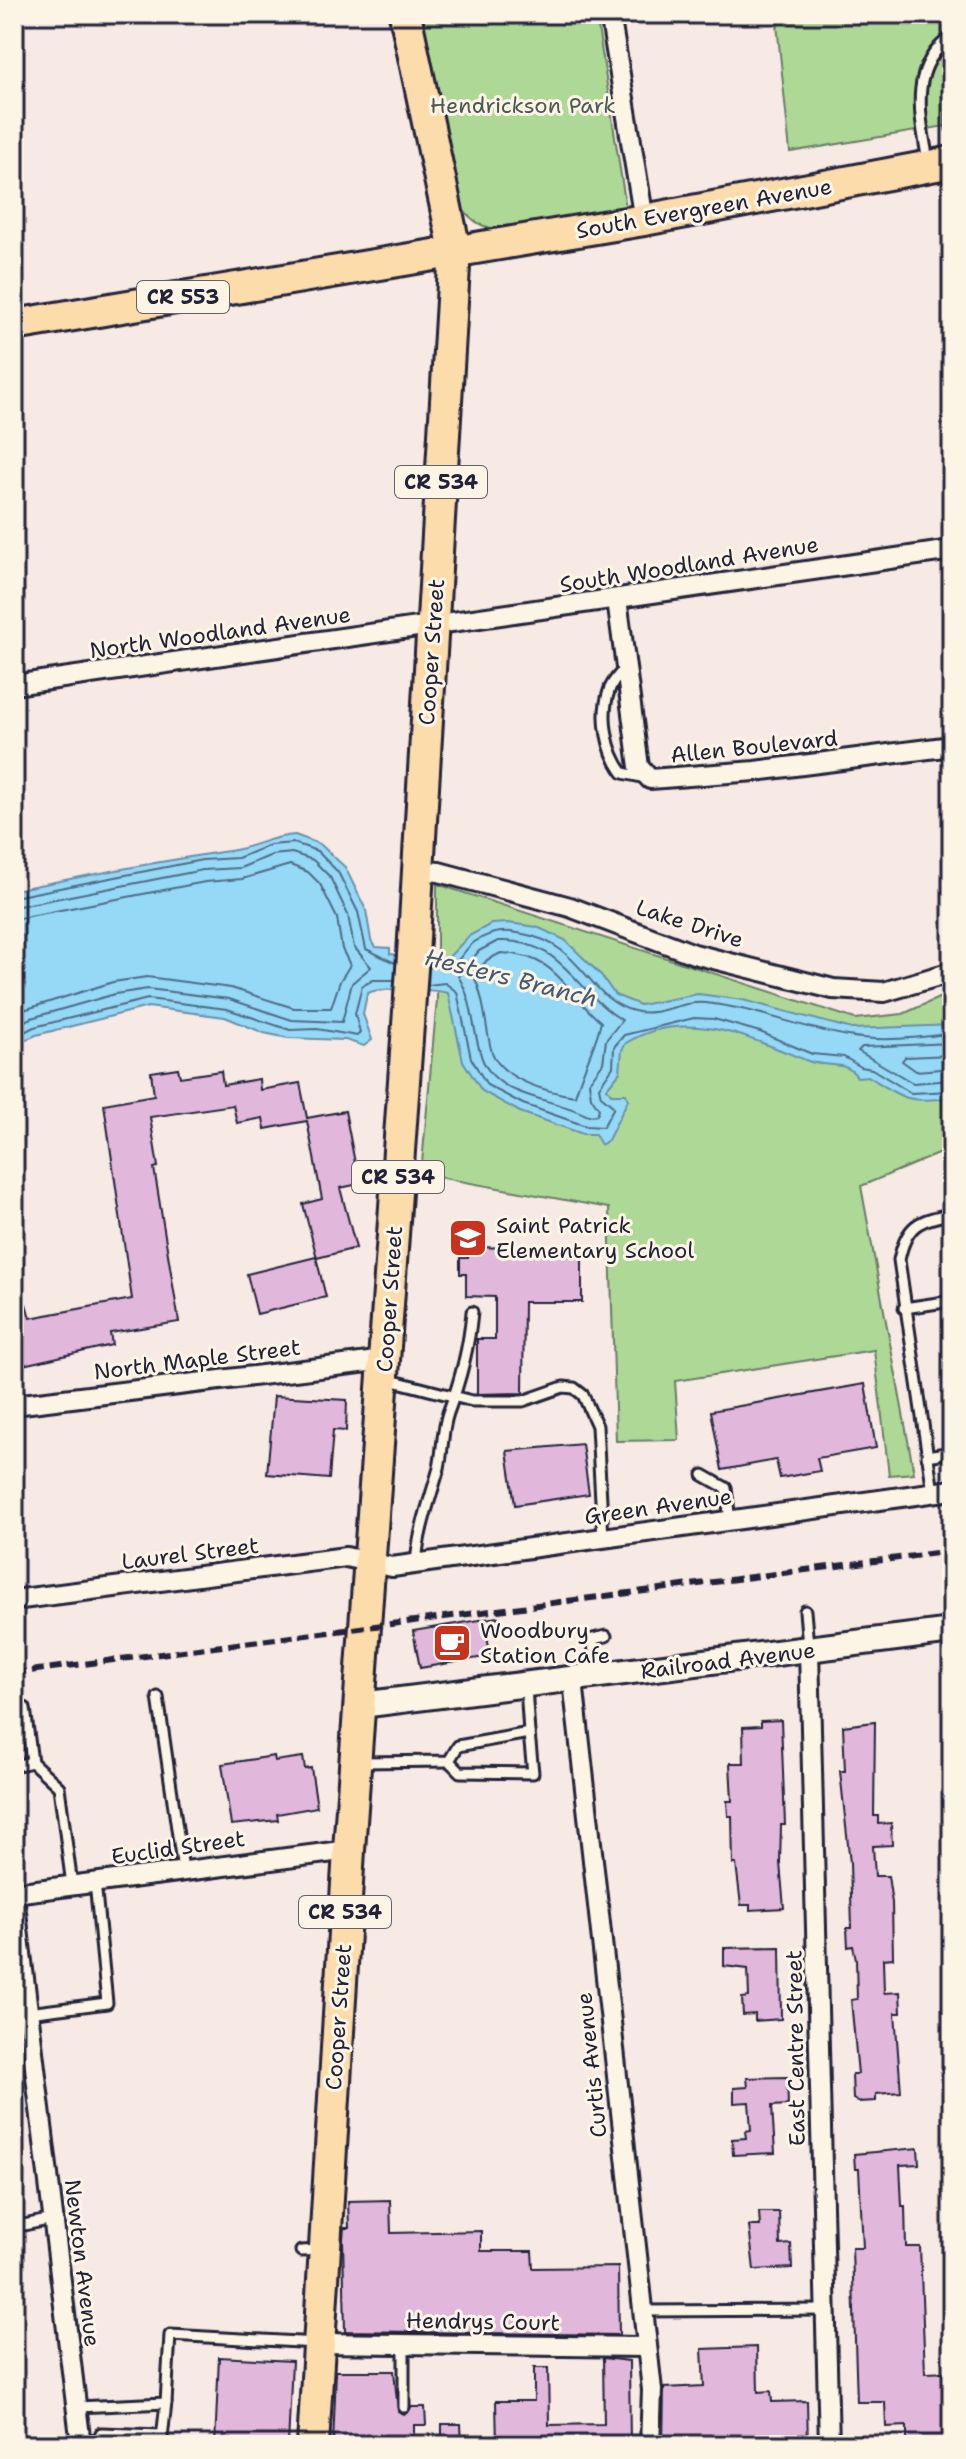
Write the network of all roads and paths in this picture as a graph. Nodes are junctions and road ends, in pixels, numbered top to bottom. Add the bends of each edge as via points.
1 (405, 14) edge
2 (610, 14) edge
3 (952, 36) edge
4 (952, 83) edge
5 (952, 129) edge
6 (941, 164) edge
7 (644, 220) junction
8 (455, 250) junction
9 (14, 325) edge
10 (952, 550) edge
11 (617, 599) junction
12 (433, 626) junction
13 (626, 666) junction
14 (14, 685) edge
15 (952, 746) edge
16 (650, 779) junction
17 (416, 870) junction
18 (952, 972) edge
19 (952, 1214) edge
20 (952, 1301) edge
21 (904, 1308) junction
22 (472, 1312) dead end
23 (384, 1369) junction
24 (456, 1399) junction
25 (14, 1405) edge
26 (952, 1452) edge
27 (927, 1456) junction
28 (703, 1475) dead end
29 (942, 1491) edge
30 (730, 1521) junction
31 (603, 1538) junction
32 (372, 1562) junction
33 (416, 1564) junction
34 (14, 1600) edge
35 (805, 1611) dead end
36 (952, 1631) edge
37 (606, 1636) dead end
38 (809, 1650) junction
39 (584, 1679) junction
40 (526, 1686) junction
41 (158, 1697) dead end
42 (361, 1705) junction
43 (25, 1708) dead end
44 (529, 1733) junction
45 (449, 1761) junction
46 (32, 1762) junction
47 (356, 1762) junction
48 (14, 1766) edge
49 (349, 1850) junction
50 (183, 1870) junction
51 (95, 1882) junction
52 (72, 1885) junction
53 (14, 1894) edge
54 (28, 2013) junction
55 (53, 2219) junction
56 (14, 2227) edge
57 (825, 2310) junction
58 (643, 2311) junction
59 (319, 2343) junction
60 (404, 2344) junction
61 (647, 2347) junction
62 (166, 2403) junction
63 (77, 2407) junction
64 (404, 2407) dead end
65 (162, 2441) edge
66 (89, 2442) edge
67 (313, 2445) edge
68 (650, 2445) edge
69 (829, 2445) edge

1 - 8 main road, Cooper Street / CR 534
2 - 7 street
3 - 6 lane via 936,47 924,72 919,108
4 - 5 lane
6 - 7 main road, South Evergreen Avenue / CR 553
7 - 8 main road, South Evergreen Avenue / CR 553
8 - 9 main road, CR 553
8 - 12 main road, Cooper Street / CR 534
10 - 11 street, South Woodland Avenue
11 - 12 street, South Woodland Avenue
11 - 13 street, Allen Boulevard
12 - 14 street, North Woodland Avenue
12 - 17 main road, Cooper Street / CR 534
13 - 16 street, Allen Boulevard via 639,767
13 - 16 lane via 609,689 606,727 613,760 623,773
15 - 16 street, Allen Boulevard
17 - 18 street, Lake Drive via 570,907 694,954 833,989 884,992
17 - 23 main road, Cooper Street / CR 534
19 - 21 lane via 926,1218 904,1236 899,1260
20 - 21 lane
21 - 27 lane
22 - 24 lane
23 - 24 lane
23 - 25 street, North Maple Street
23 - 32 main road, Cooper Street / CR 534
24 - 31 lane via 523,1401 563,1387 583,1395 597,1426
24 - 33 lane via 447,1414
26 - 27 lane
27 - 29 lane
28 - 30 lane via 726,1488
29 - 30 street, Green Avenue
30 - 31 street, Green Avenue
31 - 33 street, Green Avenue
32 - 33 street, Green Avenue via 392,1567
32 - 34 street, Laurel Street via 346,1557
32 - 42 main road, Cooper Street / CR 534
35 - 38 lane
36 - 38 street, Railroad Avenue
37 - 39 lane via 593,1639
38 - 39 street, Railroad Avenue
38 - 57 street, East Centre Street
39 - 40 street, Railroad Avenue
39 - 58 street, Curtis Avenue
40 - 42 street, Railroad Avenue
40 - 44 lane
41 - 50 lane
42 - 47 main road, Cooper Street / CR 534
43 - 46 lane
44 - 45 lane via 458,1746
44 - 45 lane via 533,1773 460,1772
45 - 47 lane
46 - 48 lane
46 - 52 lane via 59,1787
47 - 49 main road, Cooper Street / CR 534
49 - 50 street, Euclid Street
49 - 59 main road, Cooper Street / CR 534 via 312,2250
50 - 51 street, Euclid Street
51 - 52 street, Euclid Street
51 - 54 lane via 107,2003
52 - 53 street, Euclid Street
53 - 54 street, Newton Avenue
54 - 55 street, Newton Avenue
55 - 56 lane
55 - 63 street, Newton Avenue
57 - 58 lane
57 - 69 street, East Centre Street
58 - 61 street, Curtis Avenue
59 - 60 street, Hendrys Court
59 - 62 lane via 170,2335
59 - 67 main road, Cooper Street / CR 534
60 - 61 street, Hendrys Court
60 - 64 lane
61 - 68 street, Curtis Avenue
62 - 63 lane
62 - 65 lane
63 - 66 street, Newton Avenue
65 - 66 lane

